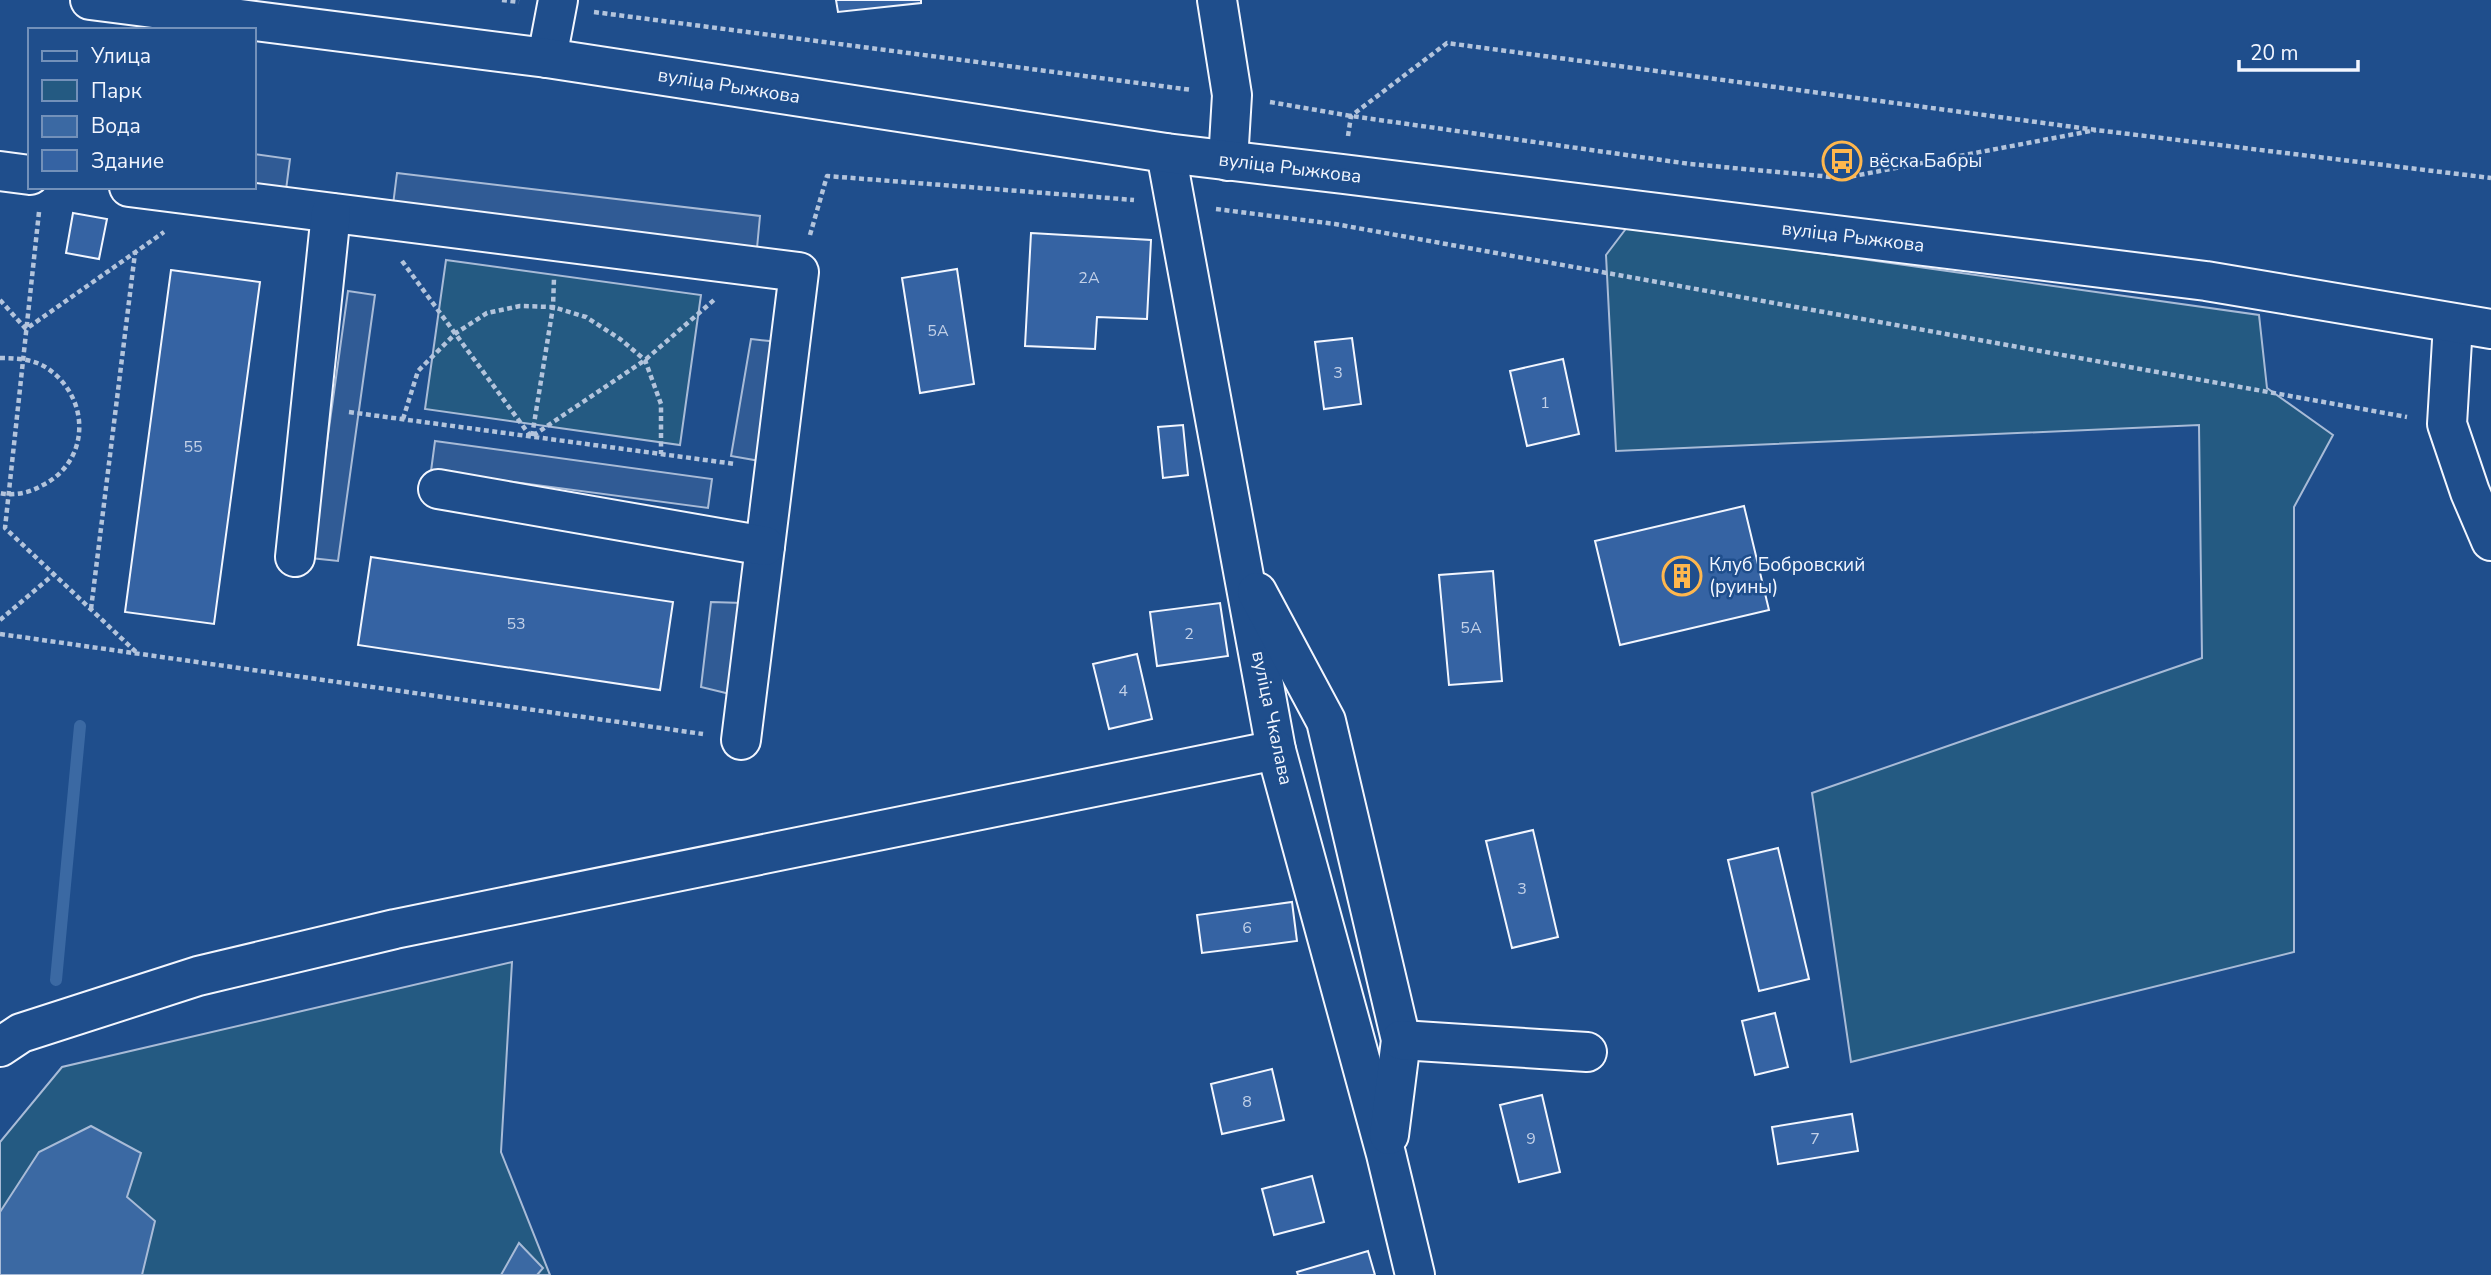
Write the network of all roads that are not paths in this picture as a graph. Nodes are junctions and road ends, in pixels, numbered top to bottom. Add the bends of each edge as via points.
1 (90, 0) edge
2 (1217, 0) edge
3 (556, 4) edge
4 (547, 58) junction
5 (1166, 153) junction
6 (1228, 161) junction
7 (0, 172) edge
8 (28, 185) edge
9 (144, 189) edge
10 (331, 213) junction
11 (2453, 324) junction
12 (2491, 329) edge
13 (438, 489) dead end
14 (2491, 541) edge
15 (765, 546) junction
16 (295, 557) dead end
17 (1240, 560) junction
18 (741, 740) road end
19 (1276, 750) junction
20 (11, 1040) edge
21 (1401, 1040) junction
22 (1587, 1052) dead end
23 (1386, 1154) junction
24 (1415, 1275) edge

1 - 4 street, вуліца Рыжкова
2 - 6 street via 1232,95
3 - 4 street
4 - 5 street, вуліца Рыжкова
5 - 6 street, вуліца Рыжкова
5 - 17 street, вуліца Чкалава
6 - 11 street, вуліца Рыжкова via 2206,281
7 - 8 street
9 - 10 street
10 - 15 street via 799,272
10 - 16 street
11 - 12 street, вуліца Рыжкова
11 - 14 street via 2447,424
13 - 15 street
15 - 18 street
17 - 19 street, вуліца Чкалава
17 - 21 street via 1326,721
19 - 20 street via 395,929 198,976
19 - 23 street, вуліца Чкалава
21 - 22 street
21 - 23 street
23 - 24 street, вуліца Чкалава

